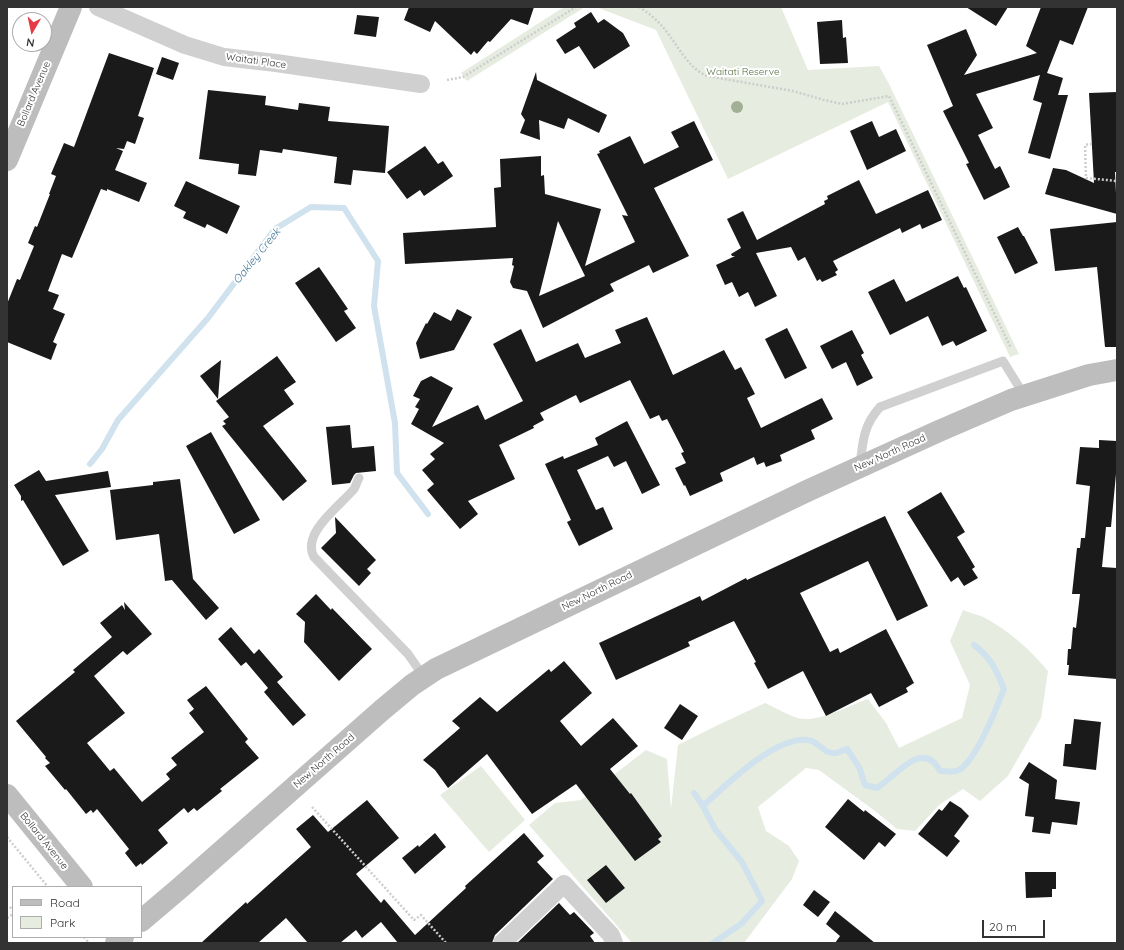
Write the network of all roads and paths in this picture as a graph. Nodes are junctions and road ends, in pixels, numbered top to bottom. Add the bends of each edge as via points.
1 (71, 7) edge
2 (98, 7) edge
3 (576, 7) edge
4 (639, 7) edge
5 (447, 80) dead end
6 (422, 84) dead end
7 (1092, 144) dead end
8 (7, 160) edge
9 (1117, 182) edge
10 (1012, 349) dead end
11 (1117, 370) edge
12 (1024, 396) junction
13 (860, 466) junction
14 (359, 478) dead end
15 (424, 677) junction
16 (7, 795) edge
17 (312, 807) dead end
18 (7, 837) edge
19 (46, 886) edge
20 (81, 886) edge
21 (10, 907) dead end
22 (12, 910) edge
23 (142, 921) edge
24 (85, 938) edge
25 (89, 943) edge
26 (446, 943) edge
27 (502, 943) edge
28 (614, 943) edge

1 - 8 main road, Bollard Avenue
2 - 6 street, Waitati Place via 185,45 224,57
3 - 5 path via 463,76
4 - 10 path via 661,24 687,59 700,73 707,76 793,91 842,104 889,96
7 - 9 path via 1085,145 1086,178
11 - 12 main road, New North Road via 1089,375
12 - 13 main road, New North Road via 939,430
12 - 13 lane via 1003,361 880,407 867,425
13 - 15 main road, New North Road via 462,656
14 - 15 lane via 355,488 321,522 310,550 408,654
15 - 23 main road, New North Road via 382,710
16 - 20 main road, Bollard Avenue
17 - 26 path via 414,920 421,915
18 - 19 path
21 - 22 path
24 - 25 path
27 - 28 street via 564,884 611,935

